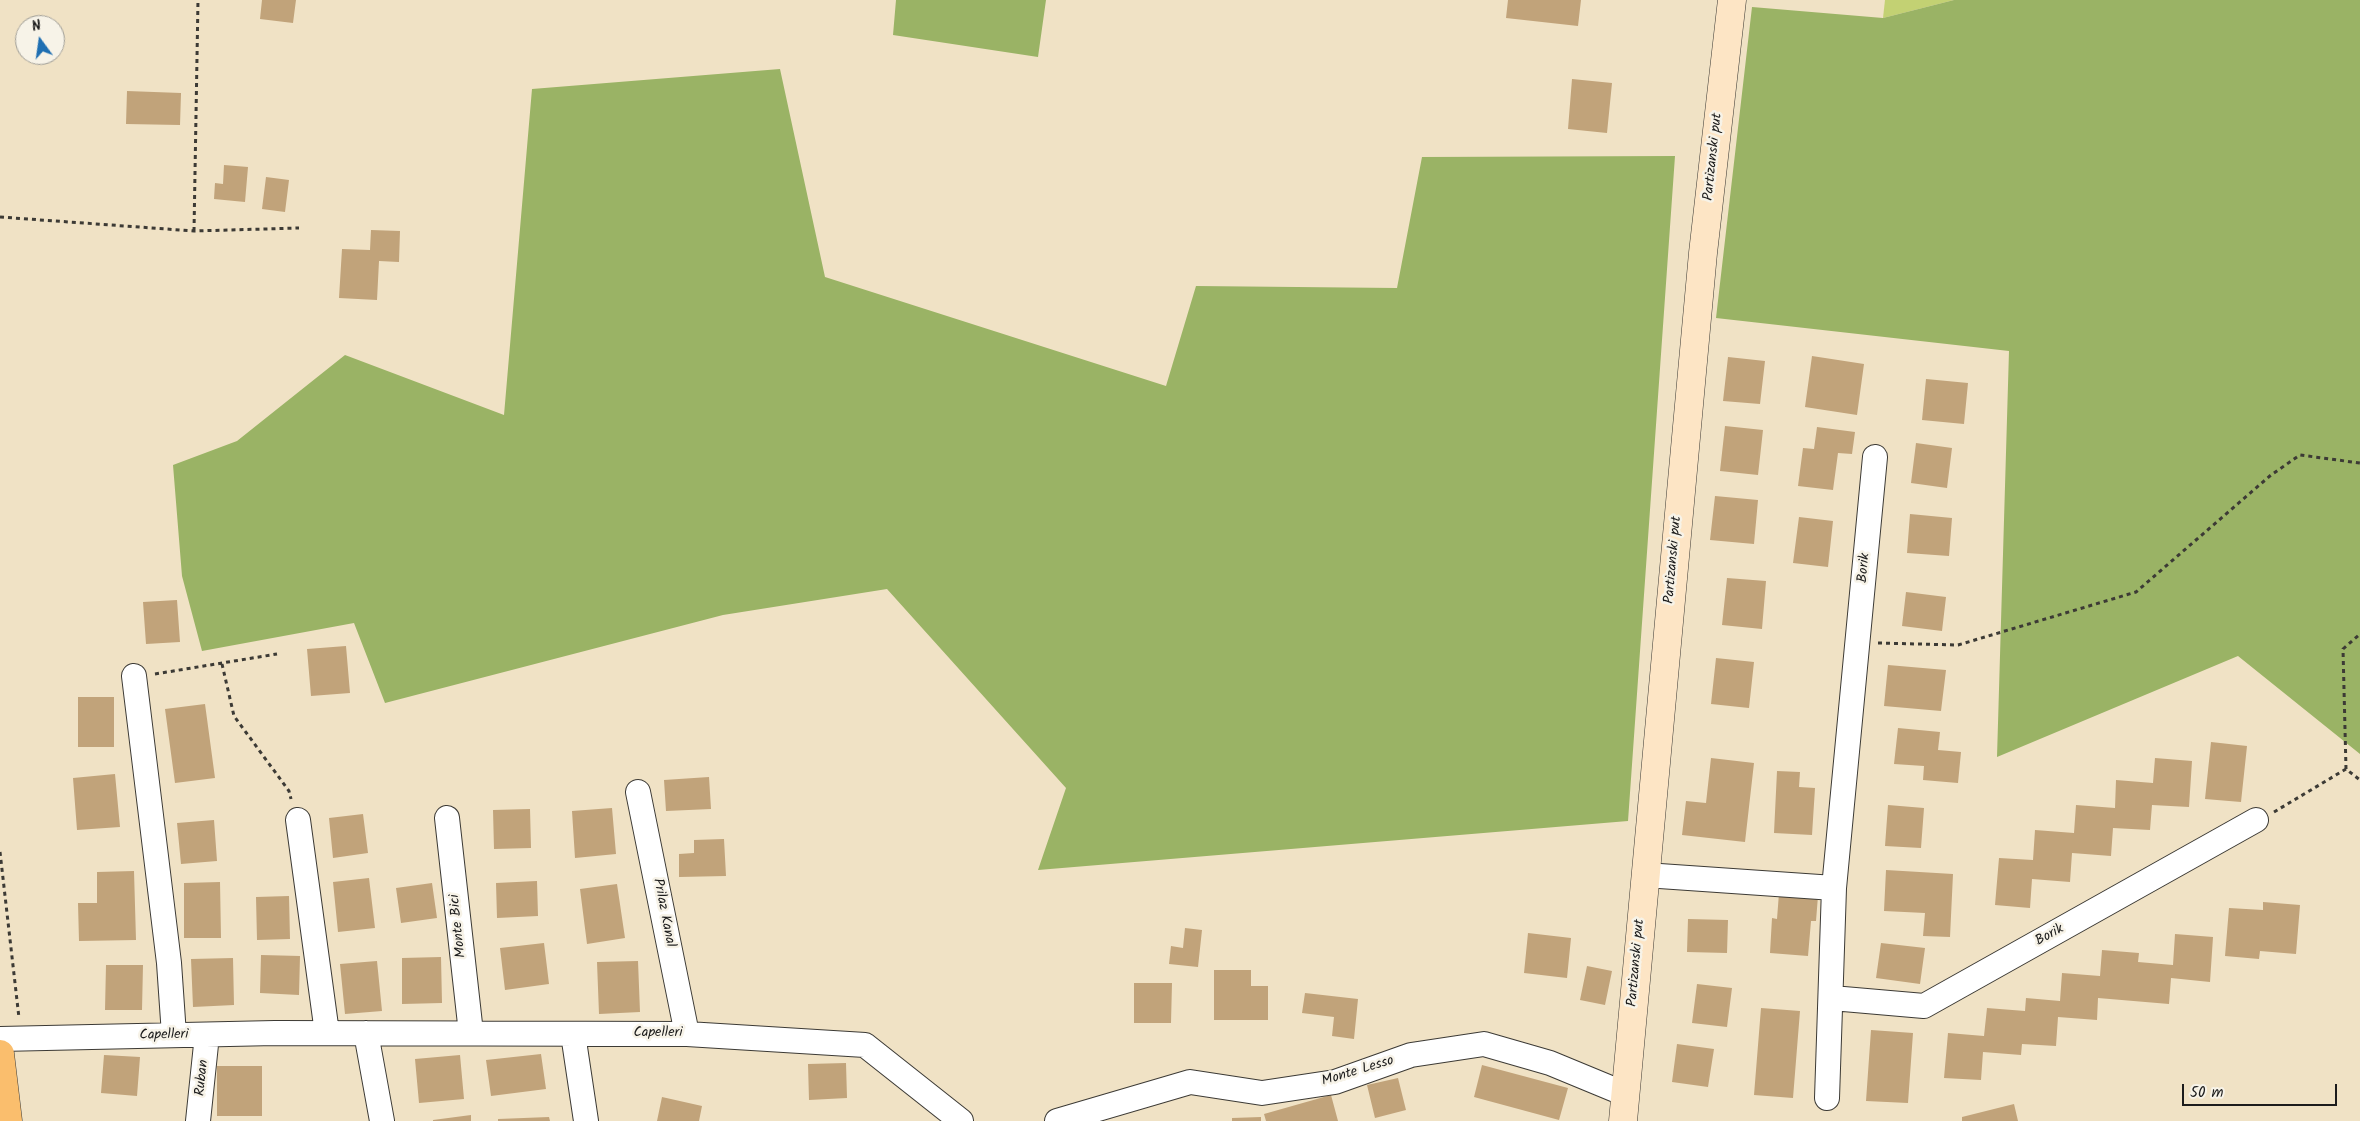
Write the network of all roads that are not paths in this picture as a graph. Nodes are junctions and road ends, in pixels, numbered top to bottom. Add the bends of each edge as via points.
1 (1732, 0) edge
2 (1875, 456) dead end
3 (134, 676) road end
4 (638, 792) dead end
5 (447, 818) dead end
6 (298, 820) road end
7 (2256, 820) road end
8 (1645, 874) junction
9 (1834, 888) junction
10 (1832, 998) junction
11 (328, 1033) junction
12 (366, 1033) junction
13 (471, 1033) junction
14 (573, 1034) junction
15 (687, 1034) junction
16 (174, 1035) junction
17 (207, 1035) junction
18 (7, 1044) edge
19 (1625, 1094) junction
20 (1828, 1098) dead end
21 (8, 1121) edge
22 (198, 1121) edge
23 (382, 1121) edge
24 (586, 1121) edge
25 (961, 1121) edge
26 (1057, 1121) edge
27 (1623, 1121) edge

1 - 8 street, Partizanski put via 1702,263
2 - 9 street, Borik
3 - 16 street via 169,963
4 - 15 street, Prilaz Kanal
5 - 13 street, Monte Bici
6 - 11 street
7 - 10 street, Borik via 1924,1006
8 - 9 street
8 - 19 street, Partizanski put
9 - 10 street, Borik
10 - 20 street, Borik
11 - 12 street, Capelleri
11 - 17 street, Capelleri
12 - 13 street, Capelleri
12 - 23 street
13 - 14 street, Capelleri
14 - 15 street, Capelleri
14 - 24 street
15 - 25 street, Capelleri via 865,1045
16 - 17 street, Capelleri
16 - 18 street, Capelleri
17 - 22 street, Ruban
18 - 21 main road
19 - 26 street, Monte Lesso via 1550,1063 1484,1044 1411,1055 1335,1082 1262,1093 1190,1082
19 - 27 street, Partizanski put

